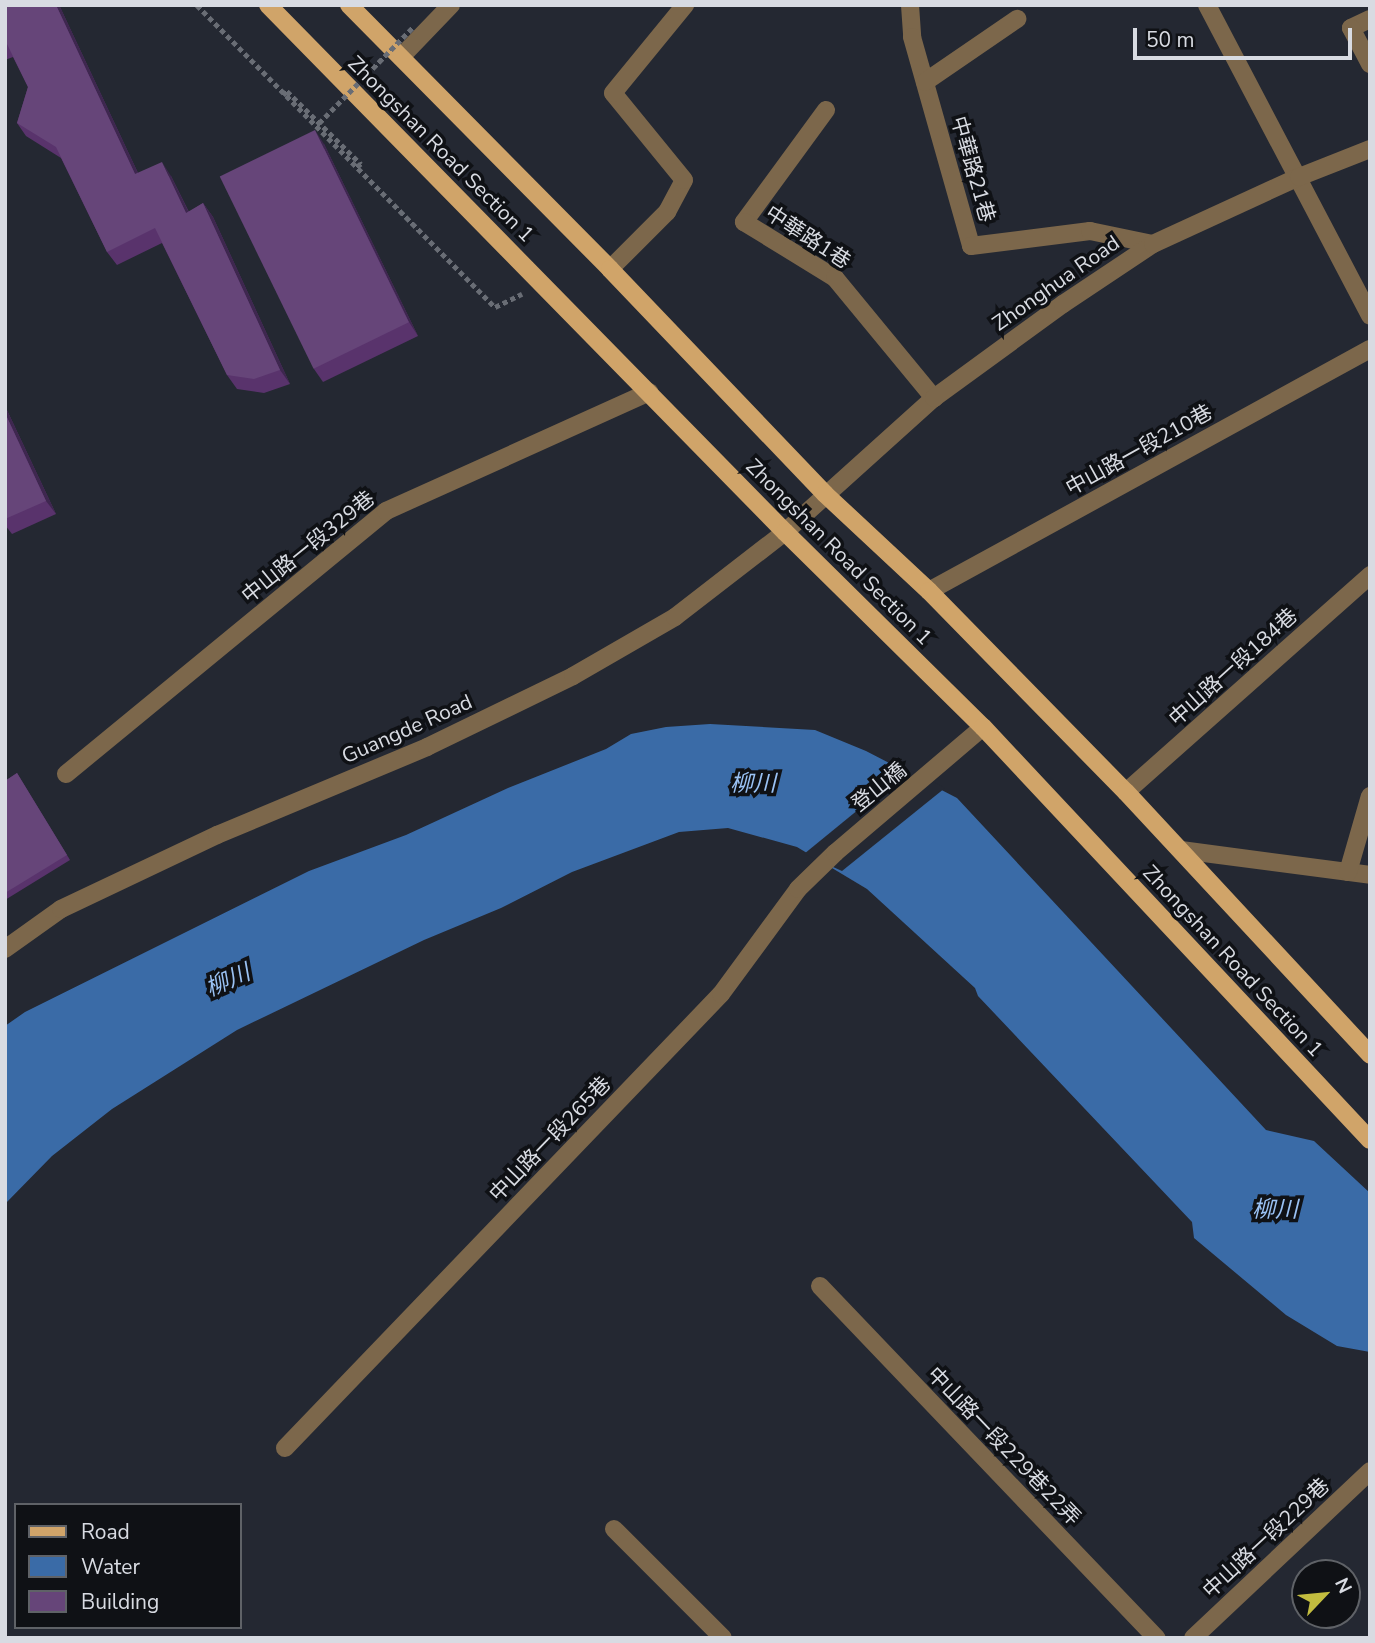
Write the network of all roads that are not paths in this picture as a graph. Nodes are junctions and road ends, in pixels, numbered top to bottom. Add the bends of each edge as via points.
1 (268, 5) edge
2 (349, 5) edge
3 (452, 5) edge
4 (685, 5) edge
5 (910, 5) edge
6 (1207, 5) edge
7 (1017, 19) dead end
8 (1370, 19) edge
9 (401, 57) junction
10 (1370, 64) edge
11 (925, 82) junction
12 (825, 110) dead end
13 (1370, 149) edge
14 (1299, 177) junction
15 (1153, 244) junction
16 (610, 269) junction
17 (1370, 316) edge
18 (1370, 349) edge
19 (649, 392) junction
20 (934, 398) junction
21 (825, 494) junction
22 (805, 513) joint
23 (785, 532) junction
24 (1370, 575) edge
25 (929, 591) junction
26 (983, 727) junction
27 (66, 774) dead end
28 (1126, 792) junction
29 (1370, 796) edge
30 (1181, 850) junction
31 (835, 853) joint
32 (1348, 872) junction
33 (1370, 875) edge
34 (5, 949) edge
35 (1370, 1055) edge
36 (1370, 1140) edge
37 (820, 1286) dead end
38 (285, 1448) dead end
39 (1370, 1471) edge
40 (614, 1529) dead end
41 (723, 1638) edge
42 (1156, 1638) edge
43 (1193, 1638) edge

1 - 19 main road, Zhongshan Road Section 1
2 - 9 main road, Zhongshan Road Section 1
3 - 9 street
4 - 16 street via 613,93 684,180 667,212
5 - 11 street, 中華路21巷 via 912,37
6 - 14 street
7 - 11 street
8 - 10 street via 1351,27
9 - 16 main road, Zhongshan Road Section 1
11 - 15 street, 中華路21巷 via 971,246 1090,231
12 - 20 street, 中華路1巷 via 744,222 835,278
13 - 14 street, Zhonghua Road
14 - 15 street, Zhonghua Road
14 - 17 street
15 - 20 street, Zhonghua Road
16 - 21 main road, Zhongshan Road Section 1
18 - 25 street, 中山路一段210巷
19 - 23 main road, Zhongshan Road Section 1
19 - 27 street, 中山路一段329巷 via 386,510
20 - 21 street, Zhonghua Road
21 - 22 street, Zhonghua Road
21 - 25 main road, Zhongshan Road Section 1
22 - 23 street, Guangde Road
23 - 26 main road, Zhongshan Road Section 1
23 - 34 street, Guangde Road via 675,617 573,676 427,747 217,835 61,909
24 - 28 street, 中山路一段184巷
25 - 28 main road, Zhongshan Road Section 1
26 - 31 street, 登山橋
26 - 36 main road, Zhongshan Road Section 1
28 - 30 main road, Zhongshan Road Section 1
29 - 32 street
30 - 32 street
30 - 35 main road, Zhongshan Road Section 1
31 - 38 street, 中山路一段265巷 via 798,889 722,994
32 - 33 street
37 - 42 street, 中山路一段229巷22弄
39 - 43 street, 中山路一段229巷
40 - 41 street

